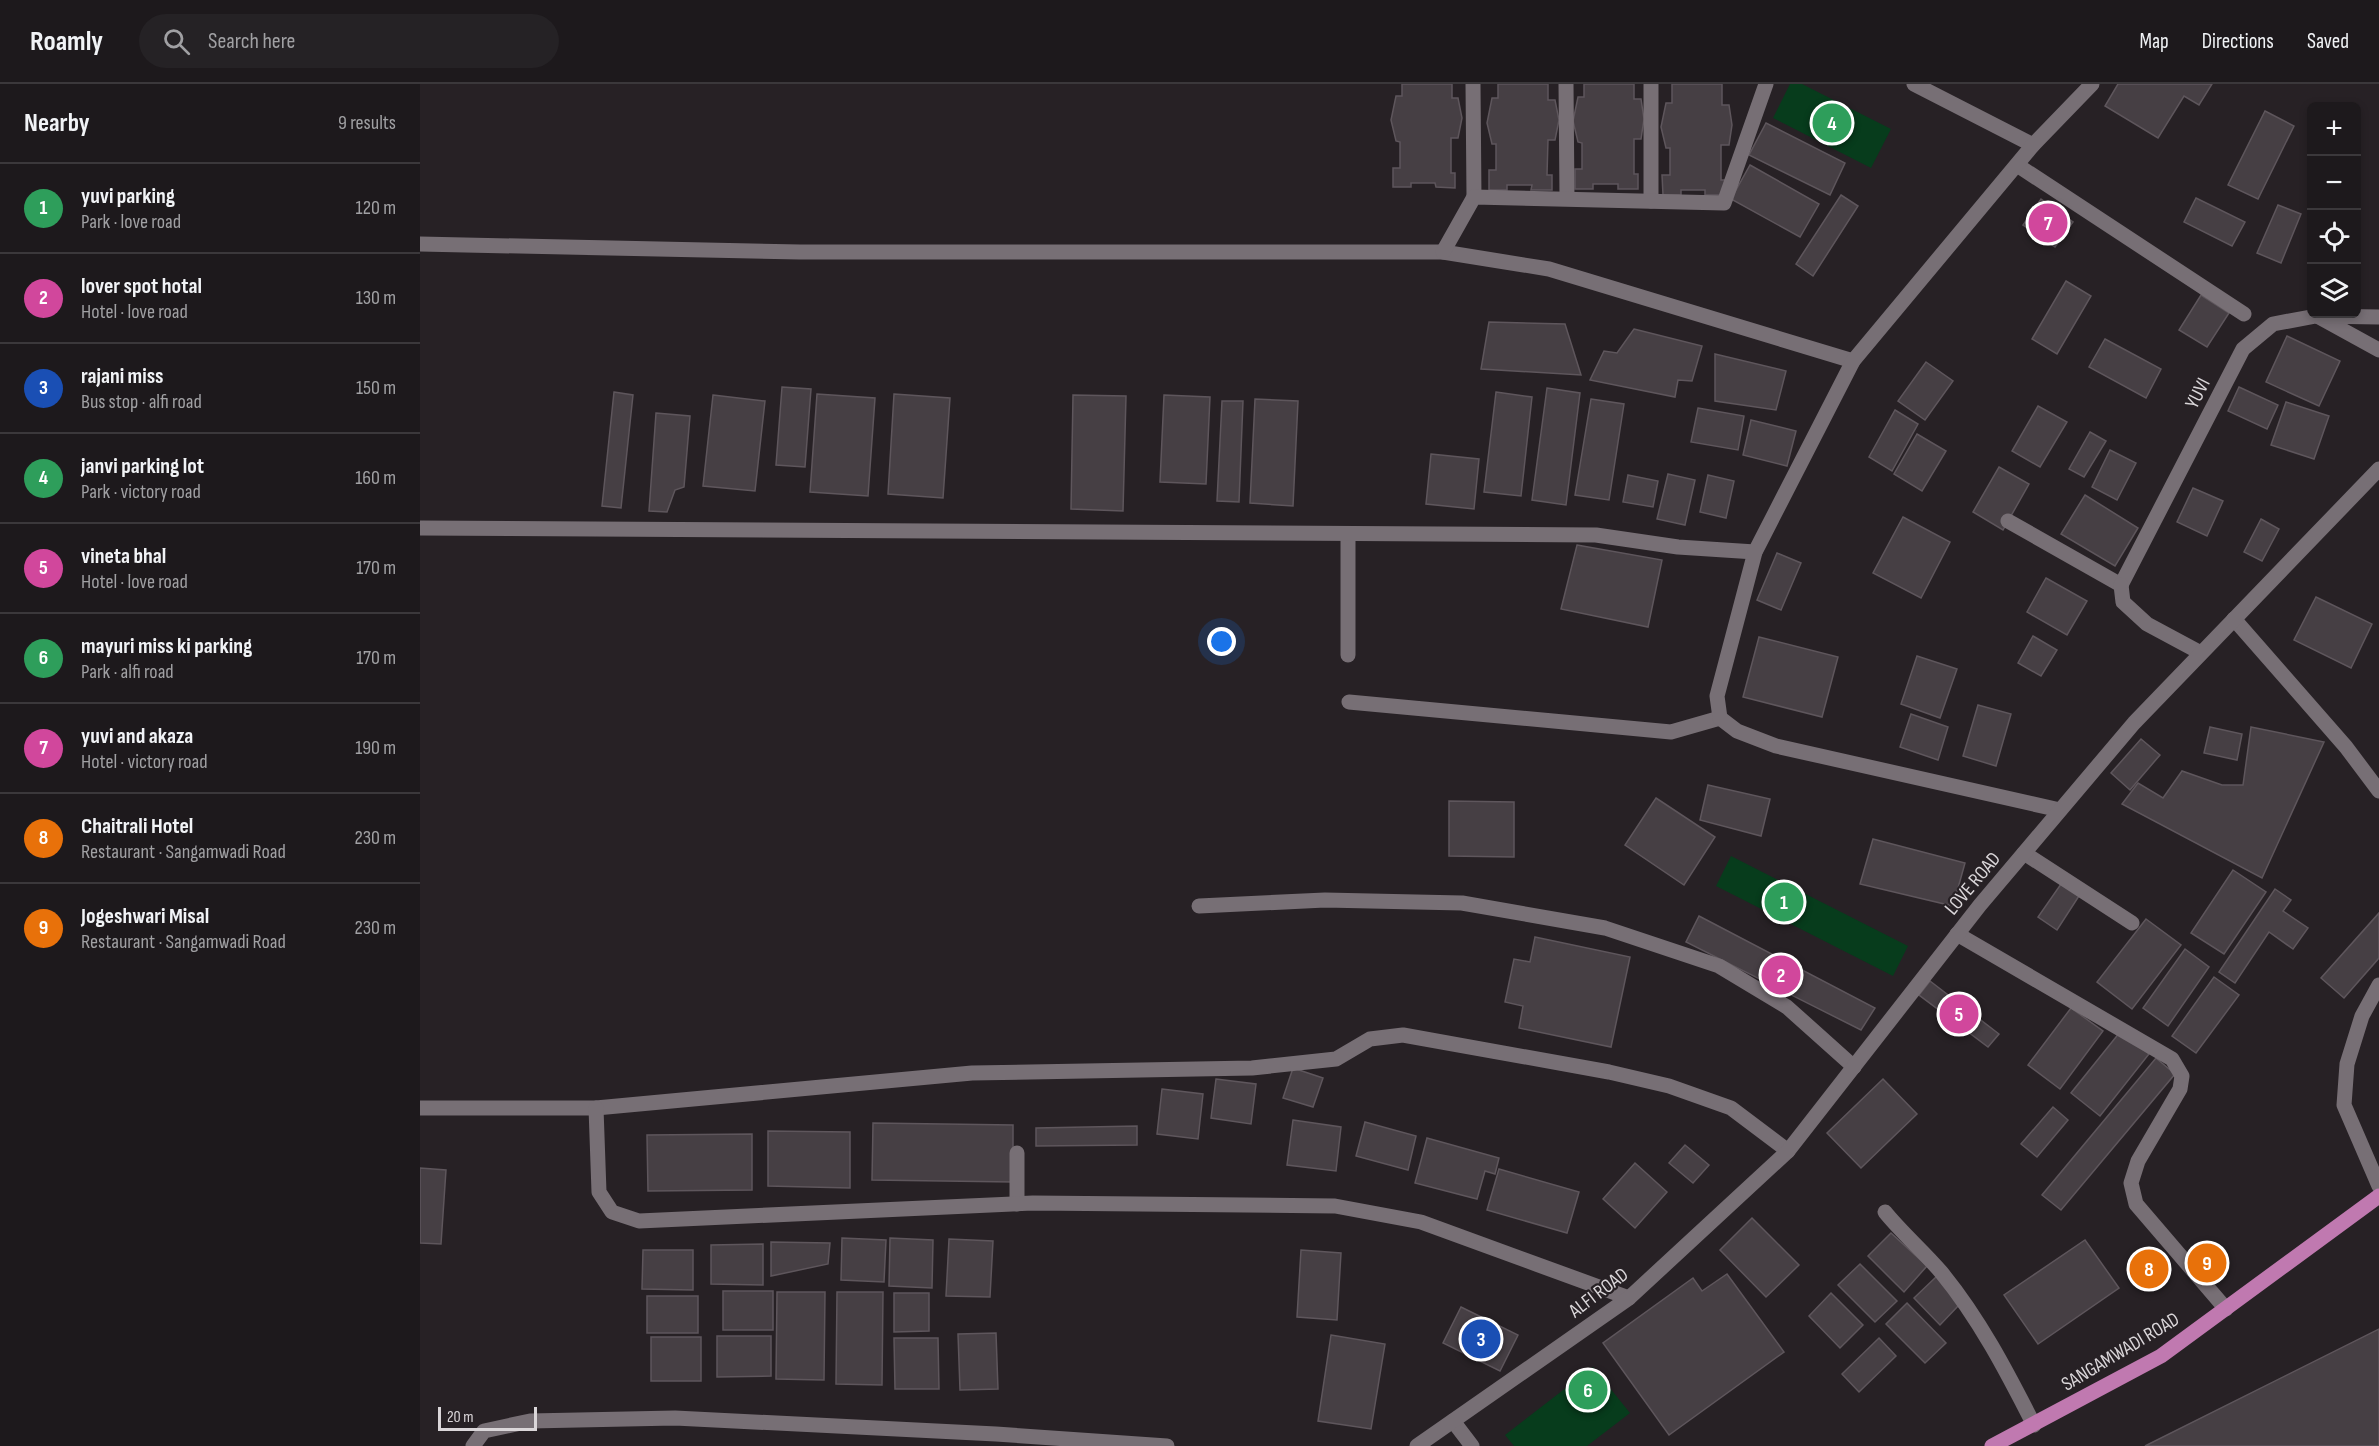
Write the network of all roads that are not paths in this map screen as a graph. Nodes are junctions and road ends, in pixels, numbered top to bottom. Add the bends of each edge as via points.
1 (1473, 84) edge
2 (1566, 84) edge
3 (1651, 84) edge
4 (1766, 84) edge
5 (1914, 84) edge
6 (2092, 84) edge
7 (2033, 145) junction
8 (2017, 165) junction
9 (1474, 197) junction
10 (1566, 198) junction
11 (1651, 201) junction
12 (420, 244) edge
13 (1443, 252) junction
14 (2244, 314) dead end
15 (2361, 317) edge
16 (2379, 317) edge
17 (2307, 318) edge
18 (2320, 318) edge
19 (2379, 350) edge
20 (1853, 362) junction
21 (2379, 469) edge
22 (2008, 521) dead end
23 (420, 528) edge
24 (1348, 534) junction
25 (1755, 552) junction
26 (2121, 585) junction
27 (2234, 619) junction
28 (2201, 652) junction
29 (1348, 655) dead end
30 (1349, 702) dead end
31 (1720, 717) junction
32 (2379, 791) edge
33 (2060, 810) junction
34 (2024, 853) junction
35 (1199, 906) dead end
36 (2133, 923) dead end
37 (1957, 933) junction
38 (2379, 985) edge
39 (1854, 1067) junction
40 (420, 1108) edge
41 (596, 1108) junction
42 (1788, 1151) junction
43 (1017, 1152) dead end
44 (2379, 1186) edge
45 (2379, 1196) edge
46 (1017, 1204) junction
47 (1885, 1212) dead end
48 (1629, 1298) junction
49 (2226, 1309) junction
50 (1453, 1421) junction
51 (2034, 1425) junction
52 (472, 1446) edge
53 (1167, 1446) edge
54 (1417, 1446) edge
55 (1472, 1446) edge
56 (1992, 1446) edge

1 - 9 street
2 - 10 street
3 - 11 street
4 - 11 street via 1724,203
5 - 7 street
6 - 7 street
7 - 8 street
8 - 14 street
8 - 20 street
9 - 10 street
9 - 13 street
10 - 11 street
12 - 13 street via 800,252
13 - 20 street via 1549,269
15 - 16 street, YUVI
17 - 26 street, YUVI via 2273,324 2243,349
18 - 19 street
20 - 25 street
21 - 27 street, LOVE ROAD
22 - 26 street
23 - 24 street
24 - 25 street via 1596,535 1678,547
24 - 29 street
25 - 31 street via 1717,696
26 - 28 street via 2122,602 2147,624
27 - 28 street, LOVE ROAD
27 - 32 street via 2346,747
28 - 33 street, LOVE ROAD
30 - 31 street via 1671,732
31 - 33 street via 1737,731 1776,746
33 - 34 street, LOVE ROAD
34 - 36 street
34 - 37 street, LOVE ROAD
35 - 39 street via 1325,900 1462,903 1605,928 1719,966 1787,1007
37 - 39 street, LOVE ROAD
37 - 49 street via 2172,1059 2182,1076 2180,1089 2138,1161 2131,1183 2136,1204
38 - 44 street via 2362,1016 2347,1064 2344,1105
39 - 42 street, LOVE ROAD
40 - 41 street
41 - 42 street via 972,1073 1252,1068 1336,1059 1370,1039 1403,1035 1669,1086 1731,1108
41 - 46 street via 599,1192 612,1212 639,1221
42 - 48 street, ALFI ROAD
43 - 46 street
45 - 49 main road, SANGAMWADI ROAD
46 - 48 street via 1335,1206 1421,1222
47 - 51 street via 1941,1272 1960,1299 2006,1371
48 - 50 street, ALFI ROAD
49 - 51 main road, SANGAMWADI ROAD via 2162,1356
50 - 54 street, ALFI ROAD
50 - 55 street
51 - 56 main road, SANGAMWADI ROAD
52 - 53 street via 484,1431 530,1421 675,1418

